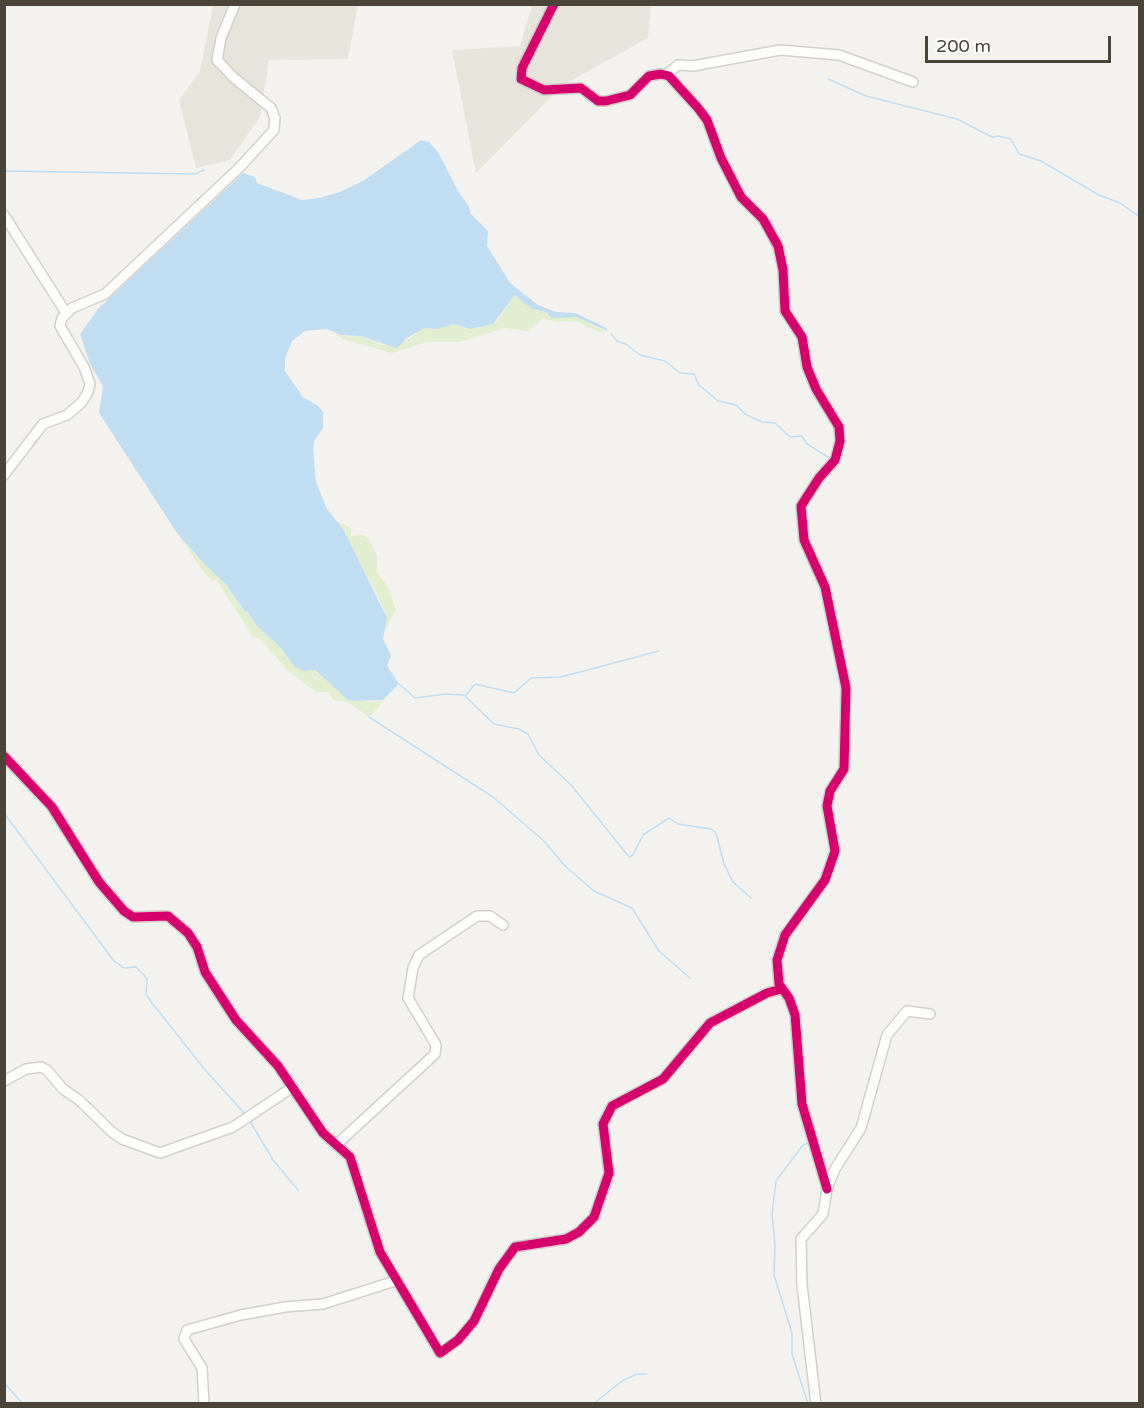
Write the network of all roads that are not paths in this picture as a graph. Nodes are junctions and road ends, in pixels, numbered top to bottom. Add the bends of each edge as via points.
1 (235, 4) edge
2 (554, 4) edge
3 (666, 75) junction
4 (913, 82) dead end
5 (4, 215) edge
6 (66, 313) junction
7 (4, 475) edge
8 (4, 756) edge
9 (503, 925) dead end
10 (781, 989) junction
11 (930, 1014) dead end
12 (4, 1081) edge
13 (293, 1087) junction
14 (336, 1145) junction
15 (827, 1189) junction
16 (395, 1281) junction
17 (204, 1404) edge
18 (816, 1404) edge

1 - 6 street via 217,60 271,108 274,130 105,294
2 - 3 street via 522,68 523,80 551,91 581,88 598,101 606,101 630,95 649,76
3 - 4 street via 678,65 693,66 780,50 839,55
3 - 10 street via 703,113 741,197 772,234 782,263 785,311 800,333 810,375 841,433 835,460 801,506 804,540 825,587 845,679 844,769 830,791 827,806 834,858 825,880 781,943 777,979
5 - 6 street
6 - 7 street via 60,326 84,367 90,384 88,392 67,415 43,424
8 - 13 street via 52,807 95,876 124,911 133,917 168,916 183,928 236,1020
9 - 14 street via 490,916 477,916 419,955 408,998 436,1046 435,1054
10 - 15 street via 795,1015 802,1104
10 - 16 street via 710,1023 663,1079 612,1106 603,1124 609,1173 594,1217 566,1239 515,1247 499,1269 474,1321 449,1348 440,1353
11 - 15 street via 907,1011 887,1035 861,1128 839,1159
12 - 13 street via 34,1067 47,1070 112,1132 160,1153 233,1127
13 - 14 street via 323,1133
14 - 16 street via 354,1164 380,1252
15 - 18 street via 823,1214 799,1246
16 - 17 street via 323,1304 285,1307 187,1330 184,1339 202,1368

